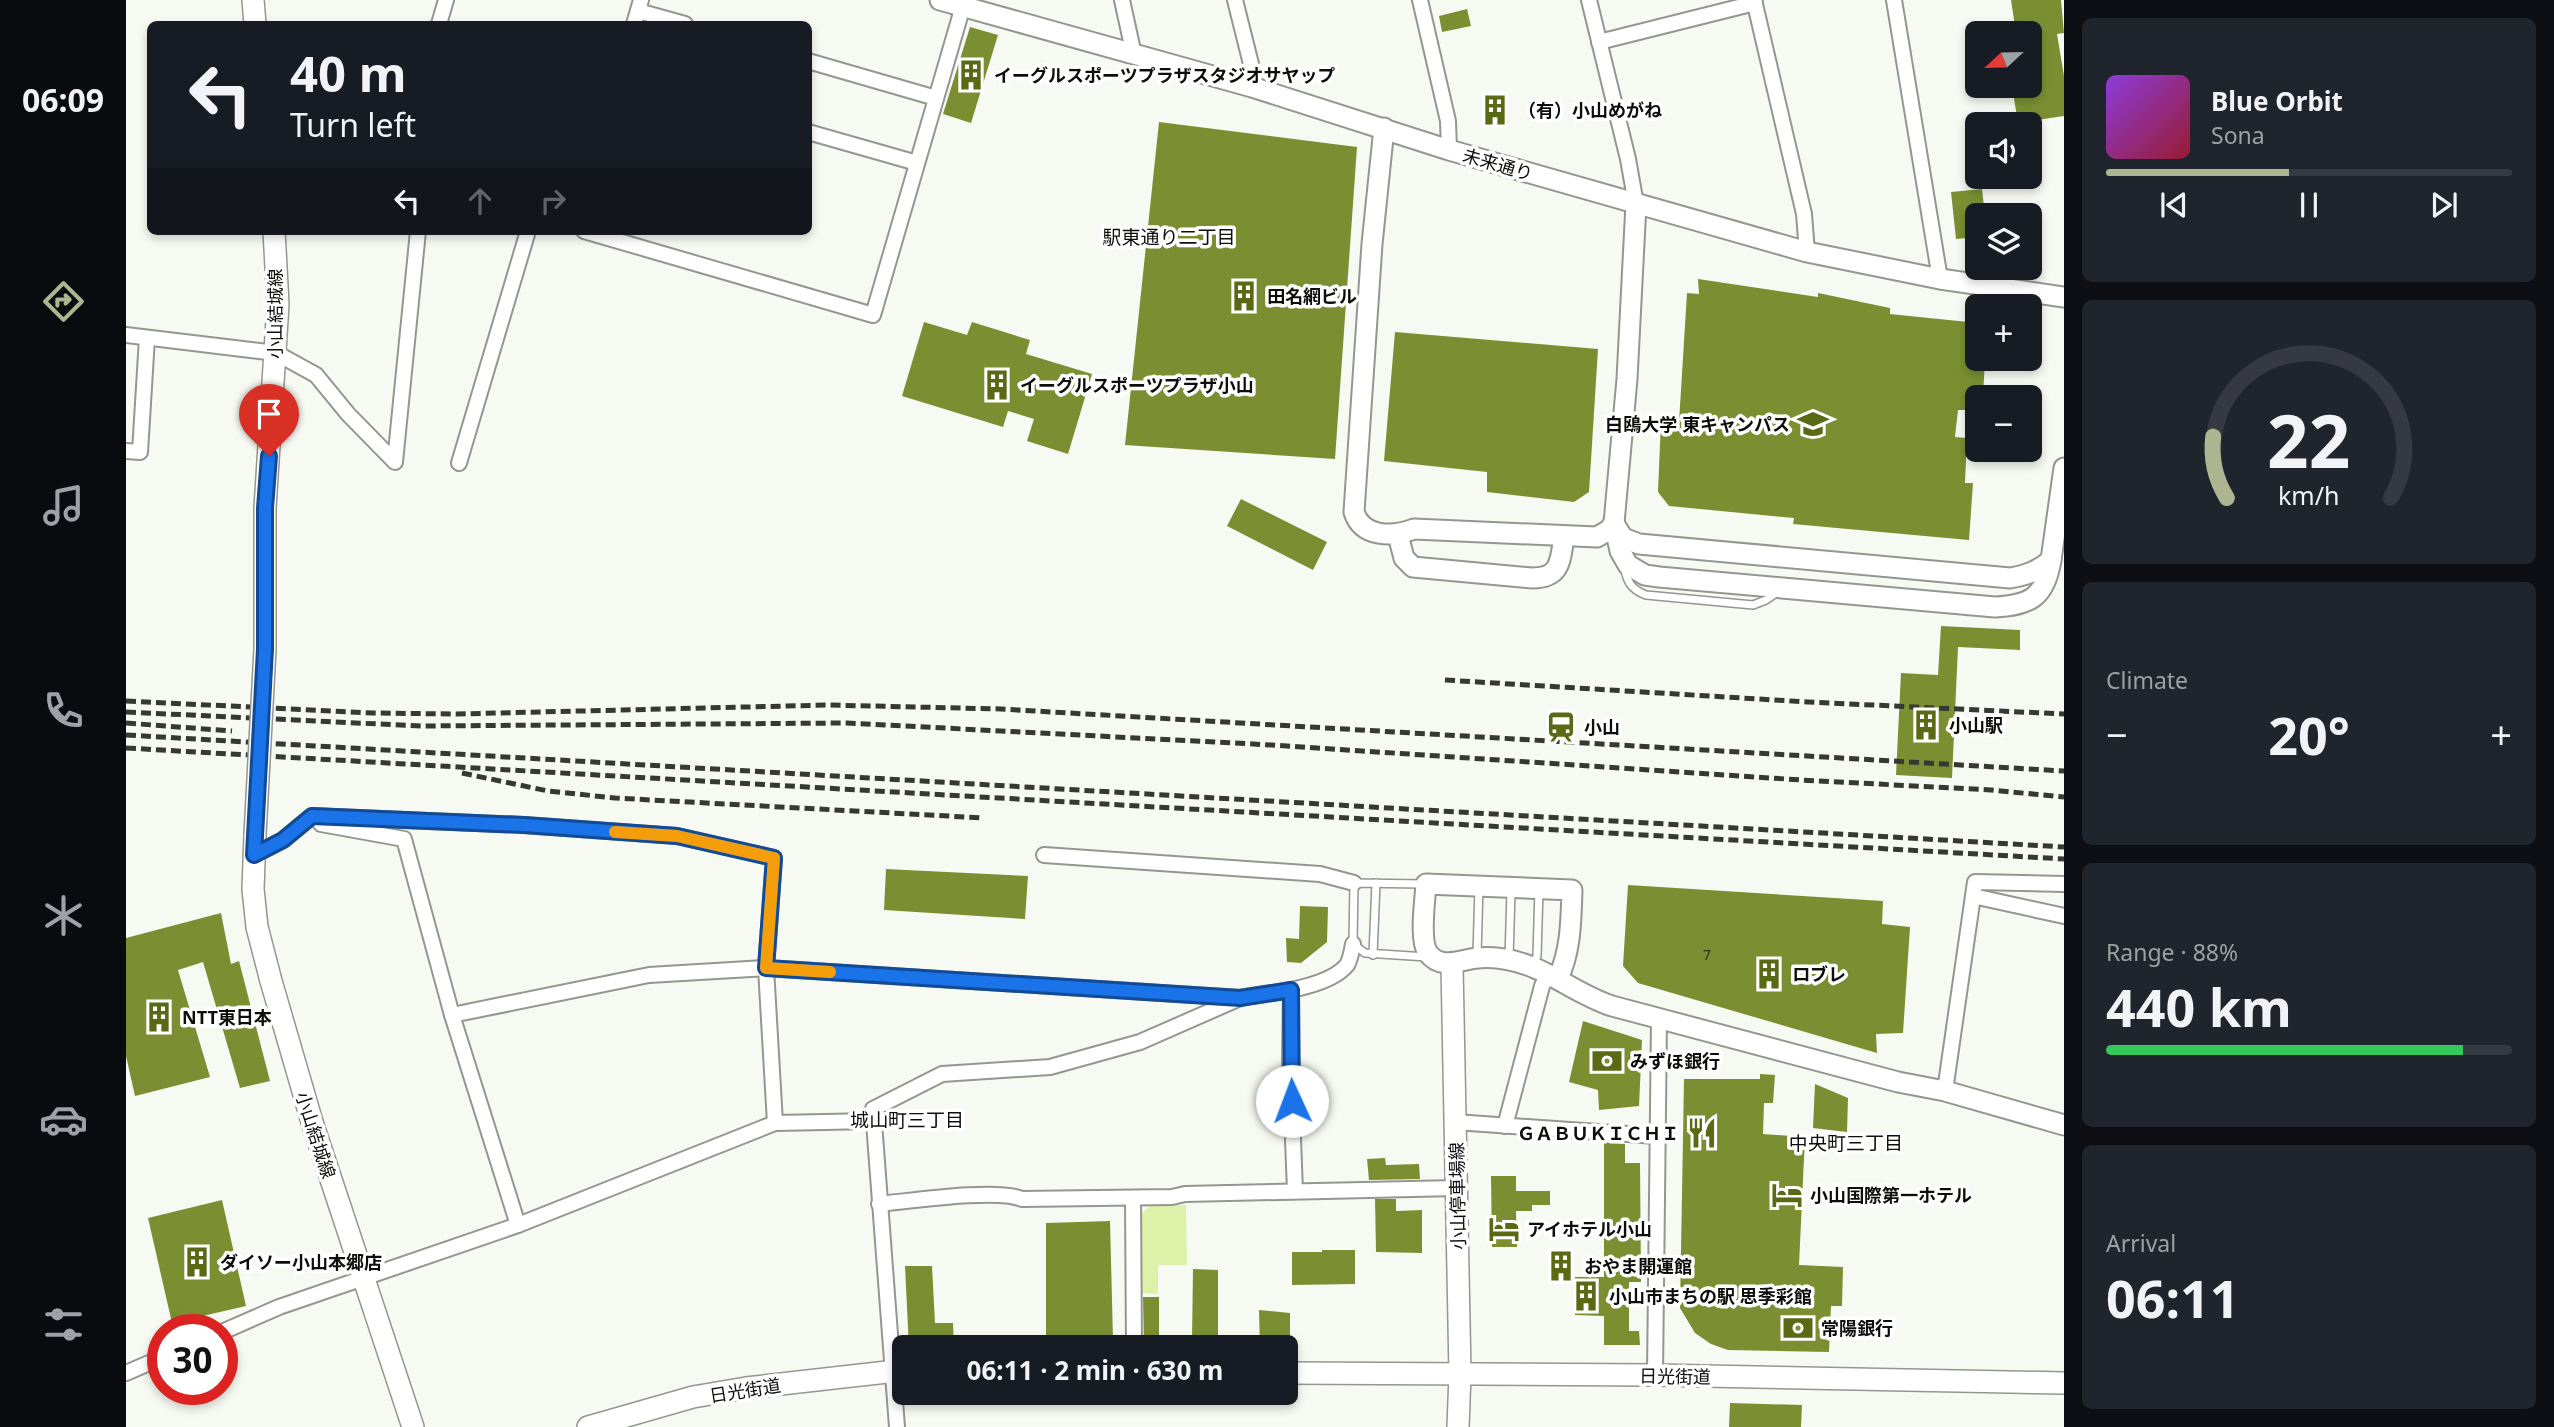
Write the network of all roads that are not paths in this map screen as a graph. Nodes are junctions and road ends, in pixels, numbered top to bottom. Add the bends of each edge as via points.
1 (253, 0) edge
2 (446, 0) edge
3 (940, 0) edge
4 (1122, 0) edge
5 (1235, 0) edge
6 (1420, 0) edge
7 (1589, 0) edge
8 (1894, 0) edge
9 (1755, 2) edge
10 (963, 6) junction
11 (637, 12) edge
12 (255, 21) edge
13 (440, 21) edge
14 (673, 21) edge
15 (1599, 42) junction
16 (1134, 54) junction
17 (812, 62) edge
18 (1252, 87) junction
19 (936, 98) junction
20 (1384, 128) junction
21 (812, 133) edge
22 (1449, 150) junction
23 (917, 163) junction
24 (1636, 204) junction
25 (274, 235) edge
26 (418, 235) edge
27 (527, 235) edge
28 (598, 235) edge
29 (1807, 252) junction
30 (1940, 279) junction
31 (2064, 298) edge
32 (126, 335) edge
33 (147, 338) junction
34 (276, 353) junction
35 (126, 451) edge
36 (459, 463) dead end
37 (2064, 468) edge
38 (2063, 494) edge
39 (1614, 523) junction
40 (1398, 535) junction
41 (1563, 537) junction
42 (2051, 560) junction
43 (312, 816) junction
44 (255, 845) junction
45 (1044, 855) dead end
46 (1354, 883) junction
47 (1376, 883) junction
48 (1426, 884) junction
49 (2064, 884) edge
50 (1479, 886) junction
51 (1511, 887) junction
52 (1539, 889) junction
53 (1972, 896) junction
54 (2064, 916) edge
55 (1353, 944) junction
56 (1373, 955) junction
57 (1477, 958) junction
58 (1509, 960) junction
59 (1452, 964) junction
60 (766, 968) junction
61 (1546, 973) junction
62 (1291, 990) junction
63 (1240, 998) junction
64 (453, 1015) junction
65 (1659, 1020) junction
66 (1945, 1091) junction
67 (873, 1121) junction
68 (1455, 1122) junction
69 (775, 1123) junction
70 (2064, 1125) edge
71 (1505, 1126) junction
72 (1656, 1136) junction
73 (1457, 1188) junction
74 (1295, 1191) junction
75 (1133, 1199) junction
76 (879, 1204) junction
77 (518, 1225) junction
78 (363, 1279) junction
79 (238, 1325) edge
80 (894, 1335) edge
81 (1134, 1335) edge
82 (147, 1364) edge
83 (892, 1371) edge
84 (126, 1373) edge
85 (1298, 1373) edge
86 (1460, 1374) junction
87 (1655, 1375) junction
88 (2064, 1383) edge
89 (897, 1405) edge
90 (413, 1427) edge
91 (588, 1427) edge
92 (897, 1427) edge
93 (1458, 1427) edge

1 - 12 main road
2 - 13 street
3 - 10 street, 未来通り
4 - 16 street
5 - 18 street
6 - 22 street via 1448,121
7 - 15 street
8 - 30 street
9 - 15 street
9 - 29 street via 1804,214
10 - 16 street, 未来通り
10 - 19 street
11 - 14 street
15 - 24 street
16 - 18 street, 未来通り
17 - 19 street
18 - 20 street, 未来通り
19 - 23 street
20 - 22 street, 未来通り
20 - 40 street via 1354,512 1368,530
21 - 23 street
22 - 24 street, 未来通り
23 - 28 street via 873,315
24 - 29 street, 未来通り
24 - 39 street
25 - 34 main road, 小山結城線
26 - 34 street via 396,462 316,375
27 - 36 street
29 - 30 street, 未来通り
30 - 31 street, 未来通り
32 - 33 street
33 - 34 street
33 - 35 street via 140,452
34 - 44 main road, 小山結城線, bridge via 265,508 265,649
37 - 38 street
38 - 42 street
39 - 41 street via 1597,537
39 - 42 street via 1623,538 1639,544 1996,578 2025,576
39 - 42 street via 1628,565 1645,575 1995,607 2014,606 2041,592
40 - 41 street via 1414,529
40 - 41 street via 1404,558 1413,567 1532,578 1556,570
43 - 44 street via 283,840
43 - 60 street via 677,836 774,858
43 - 64 street via 321,824 404,839
44 - 78 main road, 小山結城線 via 253,888 260,940
45 - 46 street via 1320,874
46 - 47 lane
46 - 55 lane
47 - 48 lane
47 - 56 lane
48 - 50 street
48 - 59 street via 1426,948 1433,958
49 - 53 street via 1975,882
50 - 51 street
50 - 57 lane
51 - 52 street
51 - 58 lane
52 - 61 lane via 1537,956
52 - 61 street via 1572,890 1564,965
53 - 54 street
53 - 66 street
55 - 56 lane
55 - 62 street via 1348,964 1329,978
56 - 59 lane via 1422,956
57 - 58 street
57 - 59 street
58 - 61 street
59 - 68 main road, 小山停車場線
60 - 63 street
60 - 64 street via 649,975
60 - 69 street
61 - 65 street via 1594,1000
61 - 71 street
62 - 63 street
62 - 74 street
63 - 67 street via 1140,1042 1050,1067 942,1074 873,1109
64 - 77 street
65 - 66 street via 1898,1083
65 - 72 street
66 - 70 street
67 - 69 street
67 - 76 street
68 - 71 street
68 - 73 main road, 小山停車場線
69 - 77 street
71 - 72 street
72 - 87 street
73 - 74 street
73 - 86 main road, 小山停車場線
74 - 75 street
75 - 76 street via 1022,1199 1013,1195
75 - 81 street
76 - 80 street
77 - 78 street
78 - 79 street
78 - 90 main road, 小山結城線
82 - 84 street
83 - 91 main road, 日光街道 via 693,1398
85 - 86 main road, 日光街道
86 - 87 main road, 日光街道
86 - 93 main road, 小山停車場線
87 - 88 main road, 日光街道
89 - 92 street

